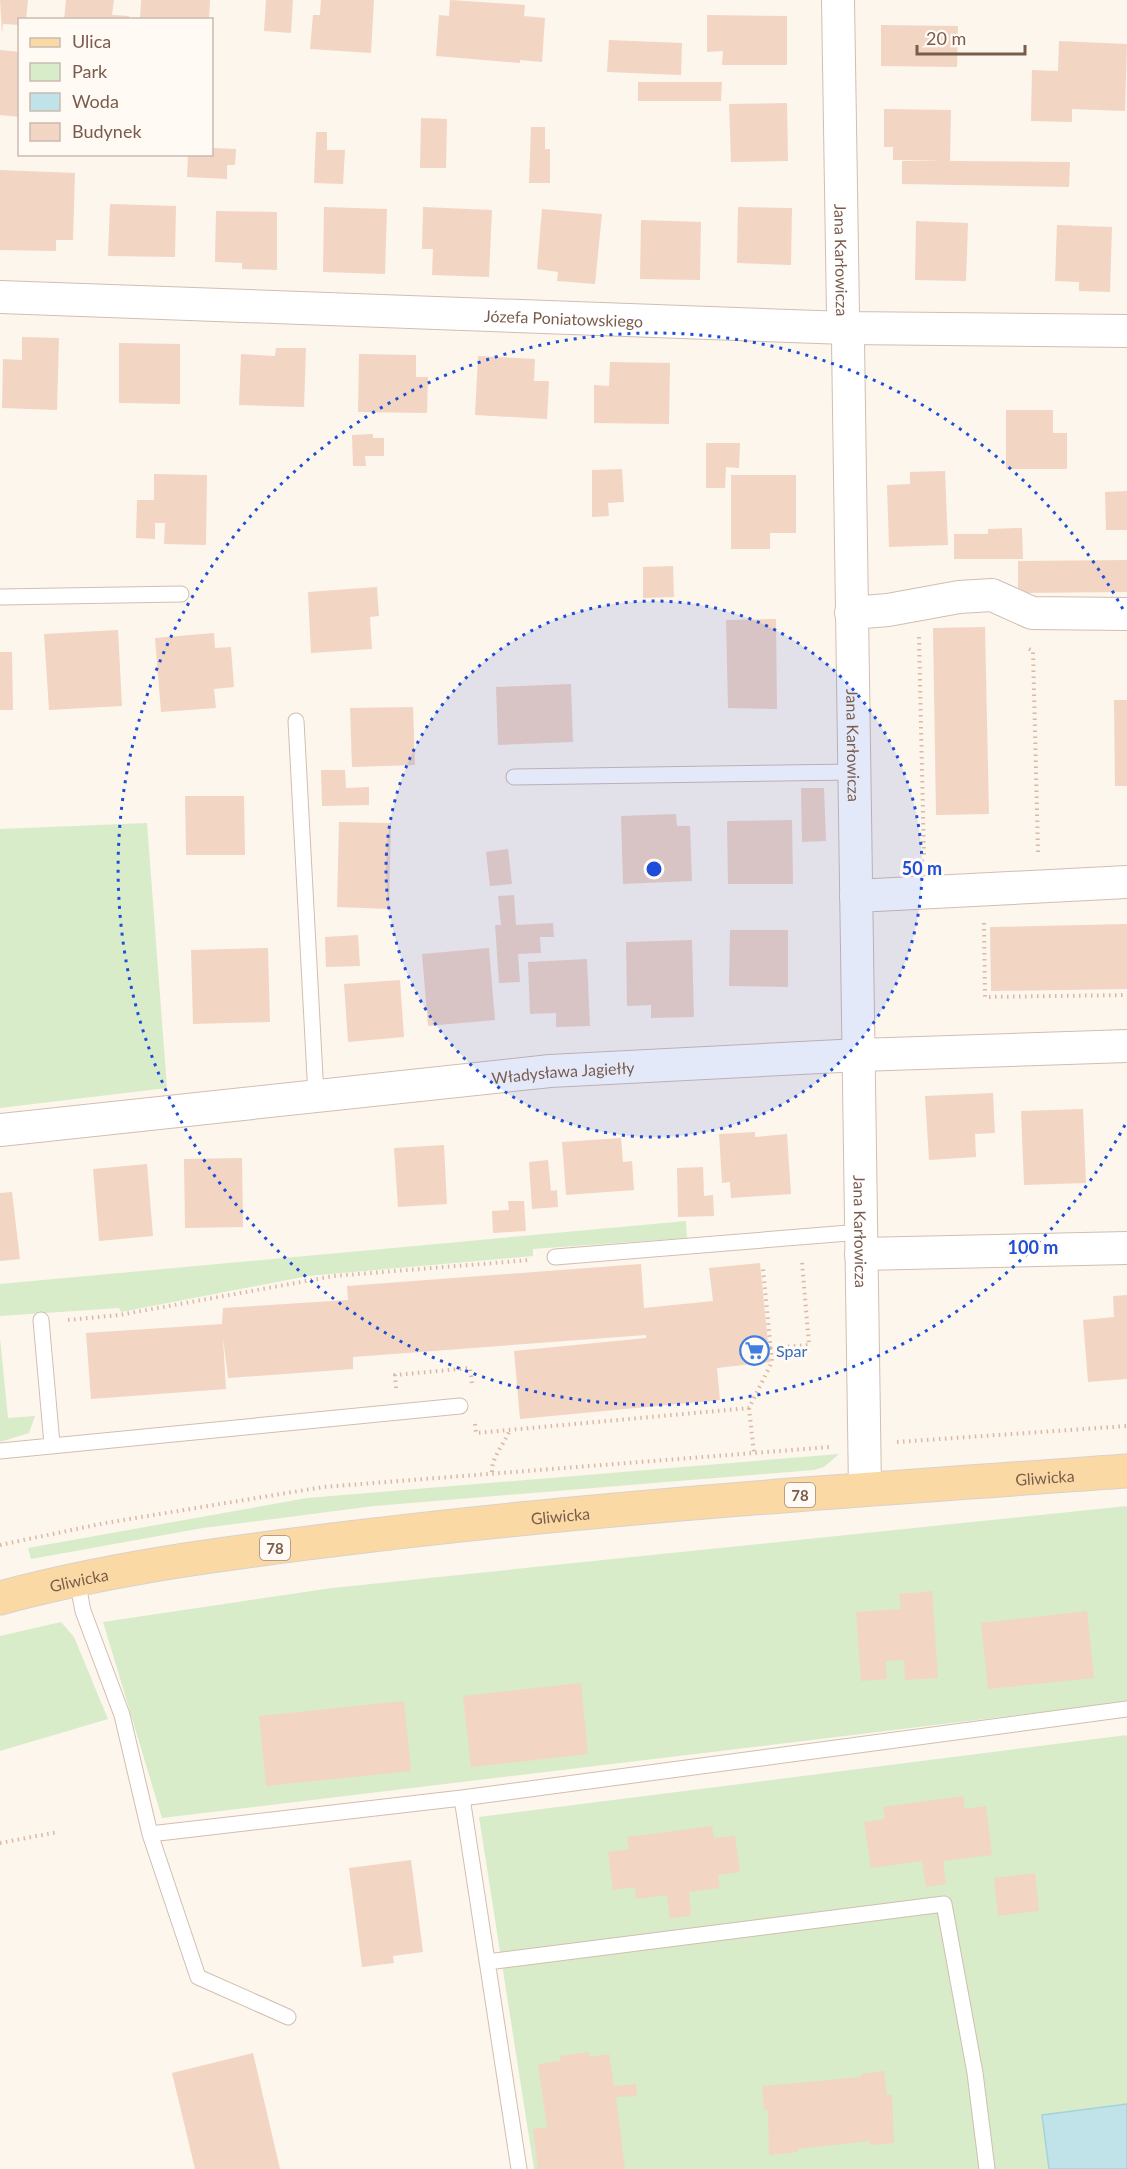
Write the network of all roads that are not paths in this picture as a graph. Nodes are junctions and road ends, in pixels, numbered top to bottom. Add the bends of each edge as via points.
1 (838, 0) edge
2 (0, 297) edge
3 (846, 328) junction
4 (1127, 331) edge
5 (180, 594) dead end
6 (0, 597) edge
7 (851, 613) junction
8 (1127, 614) edge
9 (296, 721) dead end
10 (854, 772) junction
11 (514, 777) dead end
12 (1127, 882) edge
13 (856, 896) junction
14 (1127, 1046) edge
15 (859, 1055) junction
16 (315, 1096) junction
17 (0, 1130) edge
18 (861, 1243) junction
19 (1127, 1248) edge
20 (555, 1257) dead end
21 (40, 1320) dead end
22 (460, 1406) dead end
23 (52, 1444) junction
24 (0, 1451) edge
25 (1127, 1472) edge
26 (865, 1490) junction
27 (77, 1580) junction
28 (0, 1598) edge
29 (1127, 1709) edge
30 (462, 1798) junction
31 (150, 1834) junction
32 (487, 1962) junction
33 (288, 2016) dead end
34 (519, 2169) edge
35 (987, 2169) edge

1 - 3 street, Jana Karłowicza
2 - 3 street, Józefa Poniatowskiego
3 - 4 street, Józefa Poniatowskiego
3 - 7 street, Jana Karłowicza
5 - 6 lane
7 - 8 street via 992,595 1032,613
7 - 10 street, Jana Karłowicza
9 - 16 lane
10 - 11 lane
10 - 13 street, Jana Karłowicza
12 - 13 street
13 - 15 street, Jana Karłowicza
14 - 15 street, Władysława Jagiełły
15 - 16 street, Władysława Jagiełły via 550,1071
15 - 18 street, Jana Karłowicza
16 - 17 street, Władysława Jagiełły
18 - 19 street
18 - 20 lane via 801,1237
18 - 26 street, Jana Karłowicza
21 - 23 lane
22 - 23 lane
23 - 24 lane
25 - 26 main road, Gliwicka / 78
26 - 27 main road, Gliwicka / 78 via 474,1524 202,1558
27 - 28 main road, Gliwicka / 78
27 - 31 lane via 83,1611 122,1715
29 - 30 lane
30 - 31 lane
30 - 32 lane
31 - 33 lane via 198,1977
32 - 34 lane
32 - 35 lane via 944,1904 975,2073

